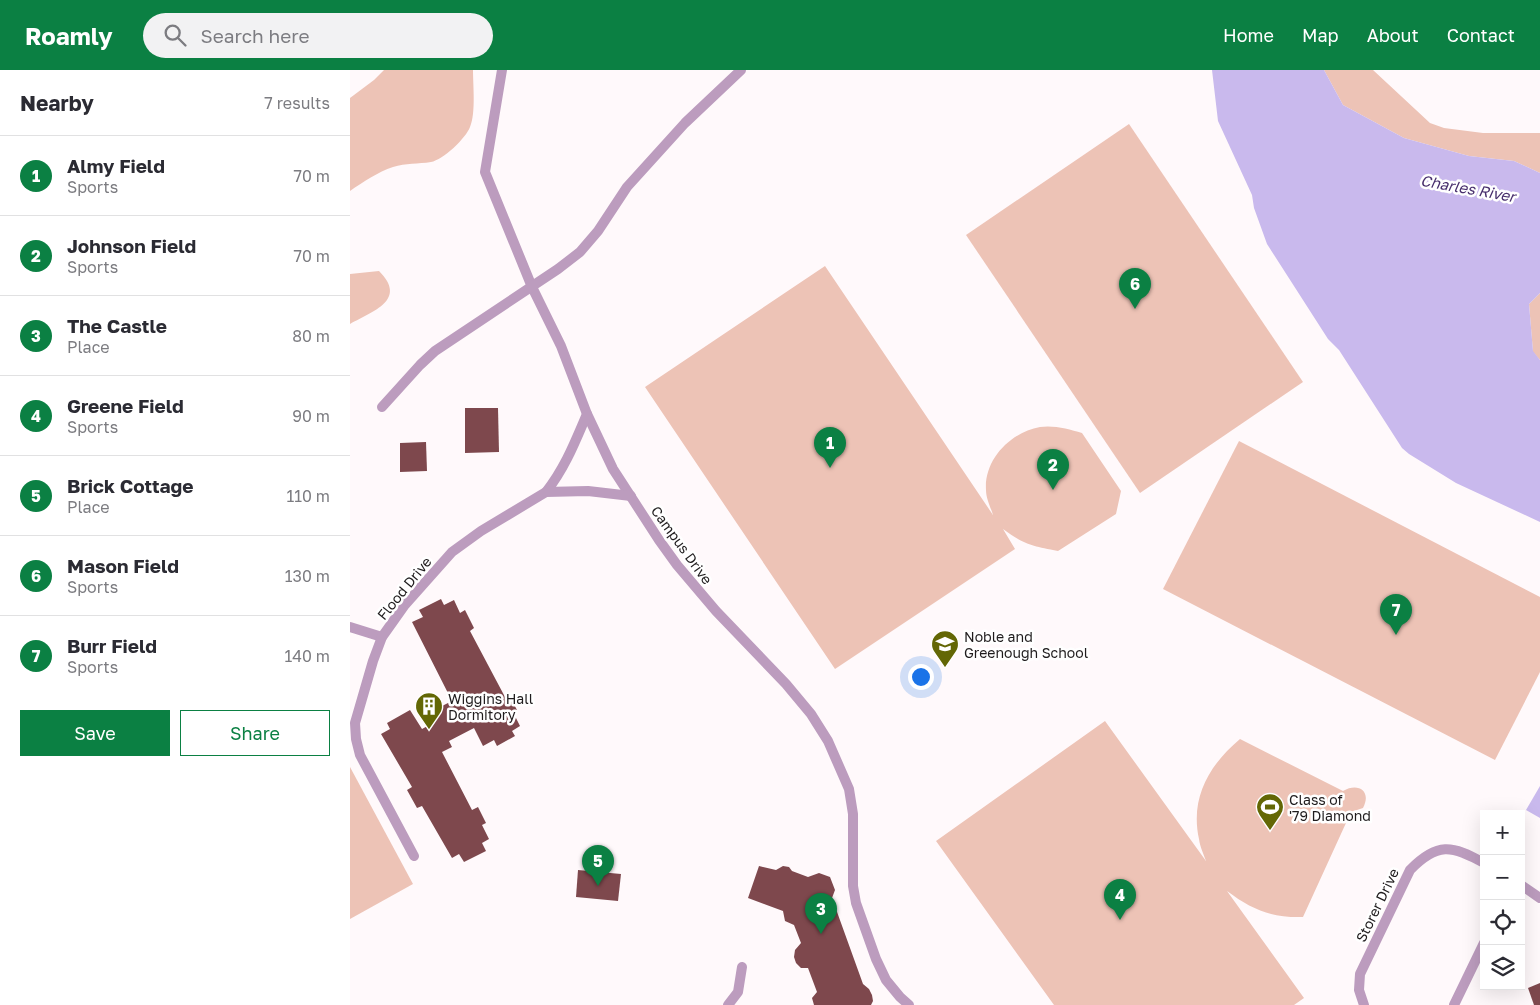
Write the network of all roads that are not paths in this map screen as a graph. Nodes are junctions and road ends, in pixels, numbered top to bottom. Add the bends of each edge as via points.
1 (502, 70) edge
2 (741, 70) edge
3 (532, 287) junction
4 (382, 407) dead end
5 (586, 414) junction
6 (546, 492) junction
7 (631, 496) junction
8 (350, 627) edge
9 (382, 637) junction
10 (414, 856) dead end
11 (1480, 861) edge
12 (1525, 888) edge
13 (1540, 898) edge
14 (1483, 945) edge
15 (742, 967) dead end
16 (728, 1005) edge
17 (909, 1005) edge
18 (1364, 1005) edge
19 (1454, 1005) edge

1 - 3 lane, Campus Drive via 485,172
2 - 3 lane via 685,123 628,188 580,252
3 - 4 lane via 435,351
3 - 5 lane, Campus Drive via 561,346
5 - 6 lane, Flood Drive via 569,457
5 - 7 lane, Campus Drive via 613,469
6 - 7 lane, Flood Drive via 581,491
6 - 9 lane, Flood Drive via 452,552 404,606
7 - 17 lane, Campus Drive via 677,565 786,684 828,741 849,789 856,903 886,980
8 - 9 lane
9 - 10 lane, Flood Drive via 358,710 356,739 360,756
11 - 18 lane, Storer Drive via 1455,849 1438,850 1423,857 1410,870 1360,974 1359,990
12 - 13 lane
14 - 19 lane
15 - 16 lane via 738,992

